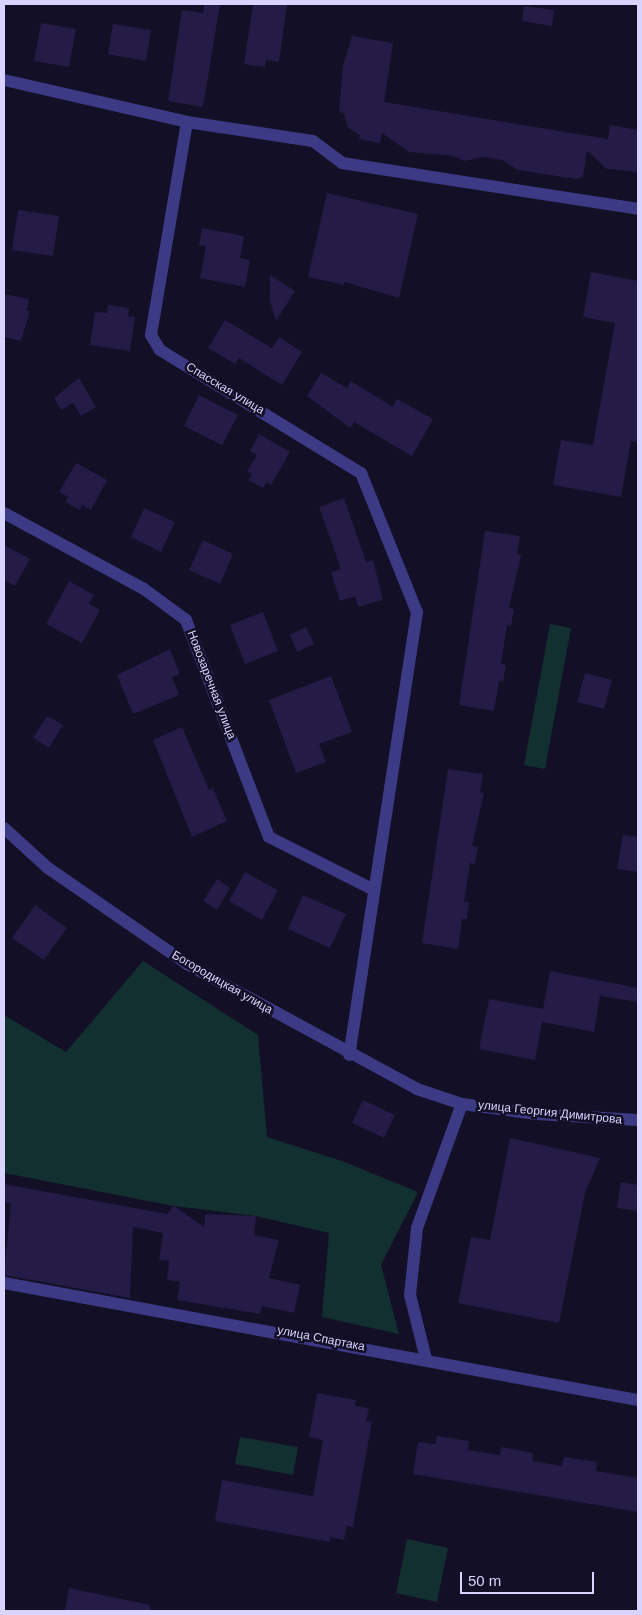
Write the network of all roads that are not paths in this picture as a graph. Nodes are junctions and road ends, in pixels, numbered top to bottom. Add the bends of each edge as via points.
1 (4, 80) edge
2 (186, 122) junction
3 (638, 209) edge
4 (4, 513) edge
5 (4, 828) edge
6 (374, 890) junction
7 (349, 1055) junction
8 (462, 1104) junction
9 (638, 1120) edge
10 (4, 1283) edge
11 (426, 1359) junction
12 (638, 1400) edge

1 - 2 street
2 - 3 street via 313,141 342,163
2 - 6 street, Спасская улица via 151,335 160,350 361,473 417,612
4 - 6 street, Новозаречная улица via 144,589 186,620 269,837
5 - 7 street, Богородицкая улица via 48,868 187,964
6 - 7 street
7 - 8 street, Богородицкая улица via 417,1089
8 - 9 street, улица Георгия Димитрова
8 - 11 street via 417,1228 410,1294
10 - 11 street, улица Спартака
11 - 12 street, улица Спартака

